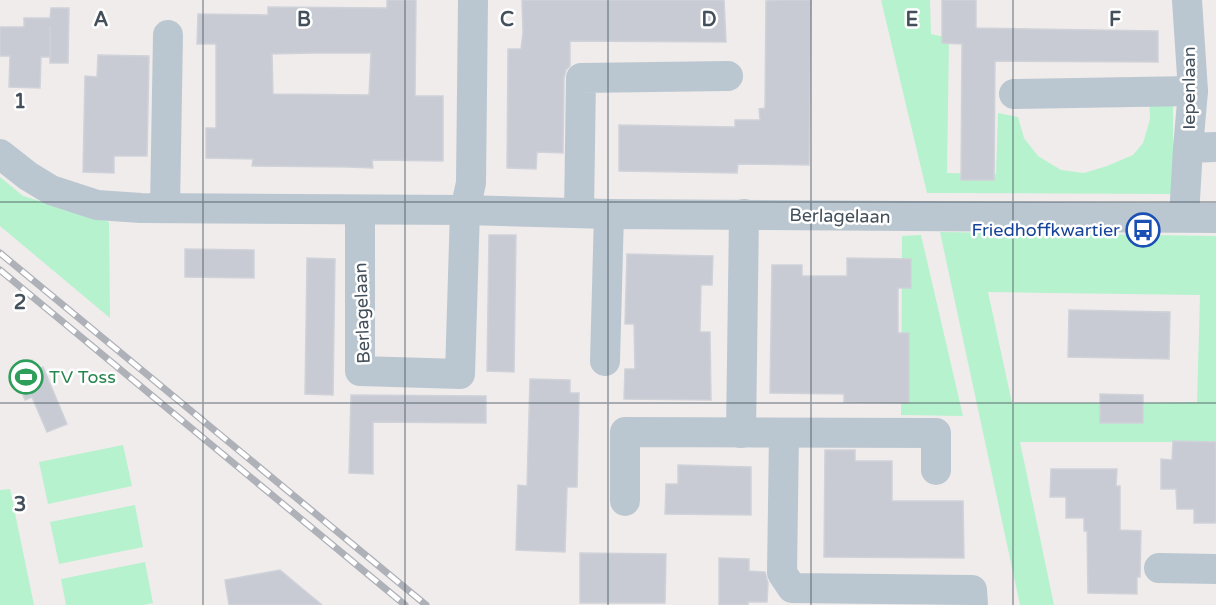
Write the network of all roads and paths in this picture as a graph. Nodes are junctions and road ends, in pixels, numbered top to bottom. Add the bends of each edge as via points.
1 (473, 0) edge
2 (1187, 0) edge
3 (168, 35) dead end
4 (728, 76) dead end
5 (1193, 91) junction
6 (1014, 94) dead end
7 (1202, 147) edge
8 (0, 154) edge
9 (165, 208) junction
10 (360, 210) junction
11 (465, 210) junction
12 (579, 213) junction
13 (609, 214) junction
14 (744, 214) junction
15 (1184, 218) junction
16 (1216, 218) edge
17 (605, 361) dead end
18 (741, 433) junction
19 (784, 434) junction
20 (936, 470) dead end
21 (625, 501) dead end
22 (1159, 568) dead end
23 (1216, 569) edge
24 (818, 597) edge
25 (973, 605) edge

1 - 11 street via 471,183
2 - 5 street, Iepenlaan
3 - 9 street
4 - 12 street via 580,78
5 - 6 street
5 - 7 street, Iepenlaan
7 - 15 street, Iepenlaan
8 - 9 street, Berlagelaan via 51,190 97,205
9 - 10 street, Berlagelaan
10 - 11 street, Berlagelaan
10 - 11 street, Berlagelaan via 360,371 460,374
11 - 12 street, Berlagelaan
12 - 13 street, Berlagelaan
13 - 14 street, Berlagelaan
13 - 17 street
14 - 15 street, Berlagelaan
14 - 18 street
15 - 16 street, Berlagelaan
18 - 19 street
18 - 21 street via 625,432
19 - 20 street via 936,433
19 - 24 street via 782,573 792,588
22 - 23 street
24 - 25 street via 972,590

